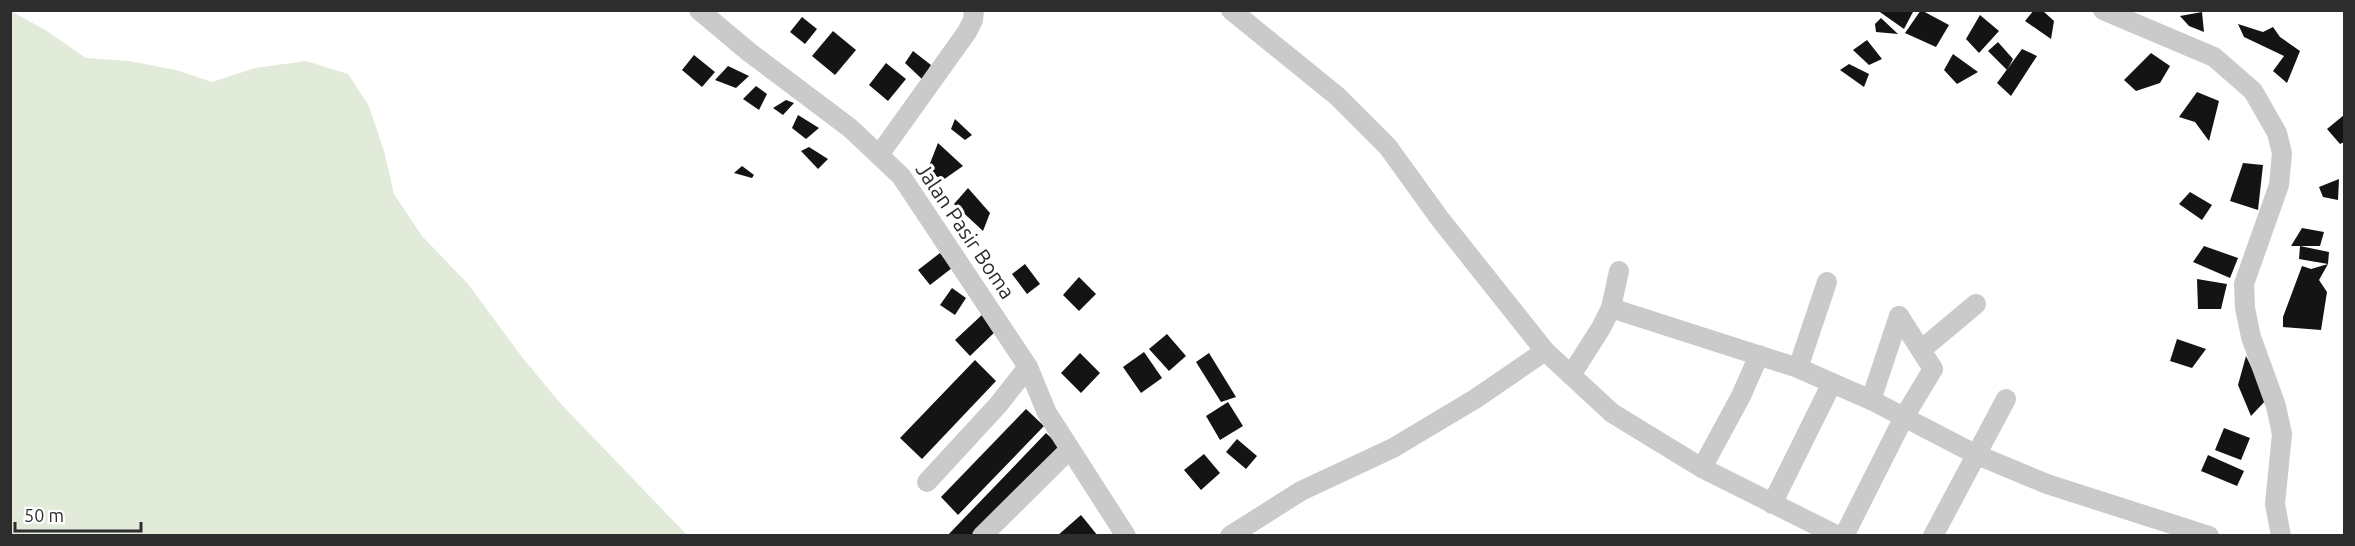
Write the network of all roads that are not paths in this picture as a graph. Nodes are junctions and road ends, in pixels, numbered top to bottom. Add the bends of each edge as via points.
1 (699, 10) edge
2 (974, 10) edge
3 (1231, 10) edge
4 (2103, 10) edge
5 (879, 155) junction
6 (1619, 271) dead end
7 (1827, 282) dead end
8 (1976, 304) dead end
9 (1611, 308) junction
10 (1922, 350) junction
11 (1545, 351) junction
12 (1759, 355) junction
13 (1028, 367) junction
14 (1798, 368) junction
15 (1571, 375) junction
16 (1832, 383) junction
17 (2006, 399) dead end
18 (1871, 400) junction
19 (1904, 417) junction
20 (1069, 450) junction
21 (1975, 454) junction
22 (1702, 468) junction
23 (927, 482) dead end
24 (1772, 504) junction
25 (982, 536) edge
26 (1126, 536) edge
27 (1230, 536) edge
28 (1838, 536) edge
29 (1844, 536) edge
30 (1933, 536) edge
31 (2209, 536) edge
32 (2281, 536) edge

1 - 5 street, Jalan Pasir Boma
2 - 5 street via 967,32
3 - 11 street via 1337,96 1388,147
4 - 32 street via 2214,57 2253,91 2277,133 2282,153 2279,184 2244,284 2251,337 2282,434 2275,504
5 - 13 street, Jalan Pasir Boma via 901,176
6 - 9 street
7 - 14 street
8 - 10 street
9 - 12 street
9 - 15 street
10 - 18 street via 1899,316
10 - 19 street via 1933,369
11 - 15 street
11 - 27 street via 1393,448 1301,491
12 - 14 street
12 - 22 street
13 - 20 street, Jalan Pasir Boma via 1047,413
13 - 23 street
14 - 16 street
15 - 22 street via 1612,413
16 - 18 street
16 - 24 street
17 - 21 street
18 - 19 street
19 - 21 street
19 - 29 street
20 - 25 street
20 - 26 street, Jalan Pasir Boma
21 - 30 street
21 - 31 street via 2047,484
22 - 24 street
24 - 28 street

